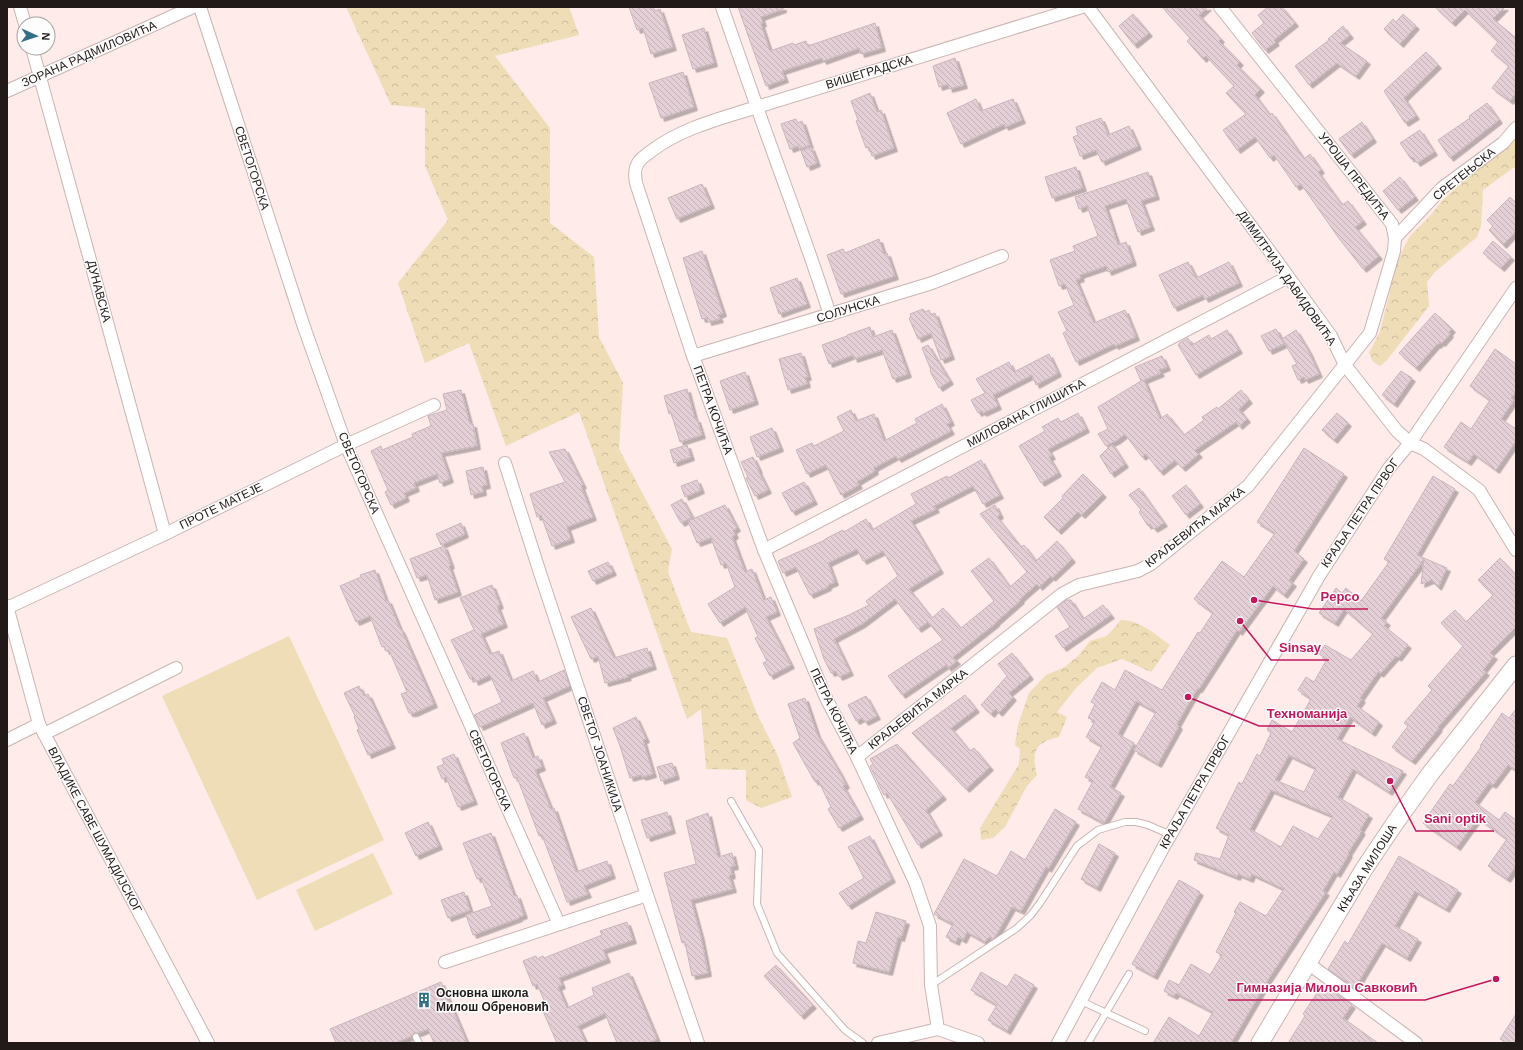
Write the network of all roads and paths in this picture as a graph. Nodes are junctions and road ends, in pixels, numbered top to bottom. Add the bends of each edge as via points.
1 (193, 7) edge
2 (200, 7) edge
3 (722, 7) edge
4 (1082, 7) edge
5 (1088, 7) edge
6 (1220, 7) edge
7 (34, 56) edge
8 (40, 75) junction
9 (7, 91) edge
10 (756, 107) junction
11 (1516, 128) edge
12 (1395, 238) junction
13 (1002, 256) dead end
14 (1288, 277) junction
15 (1516, 288) edge
16 (830, 315) junction
17 (693, 356) junction
18 (1345, 365) junction
19 (434, 405) dead end
20 (1410, 442) junction
21 (346, 445) junction
22 (505, 463) dead end
23 (165, 534) junction
24 (764, 550) junction
25 (1516, 550) edge
26 (7, 607) edge
27 (1516, 665) edge
28 (176, 668) dead end
29 (42, 729) junction
30 (7, 740) edge
31 (857, 757) junction
32 (731, 801) dead end
33 (1171, 836) junction
34 (647, 895) junction
35 (559, 924) junction
36 (445, 962) dead end
37 (1309, 964) junction
38 (1128, 974) dead end
39 (931, 984) junction
40 (1081, 1001) junction
41 (1106, 1013) junction
42 (938, 1029) junction
43 (1145, 1031) dead end
44 (208, 1043) edge
45 (698, 1043) edge
46 (863, 1043) edge
47 (878, 1043) edge
48 (978, 1043) edge
49 (1058, 1043) edge
50 (1088, 1043) edge
51 (1260, 1043) edge
52 (1416, 1043) edge

1 - 8 street, ЗОРАНА РАДМИЛОВИЋА
2 - 21 street, СВЕТОГОРСКА via 304,327
3 - 10 street
4 - 10 street, ВИШЕГРАДСКА
5 - 14 street, ДИМИТРИЈА ДАВИДОВИЋА
6 - 12 street, УРОША ПРЕДИЋА via 1392,224
7 - 8 street, ДУНАВСКА
8 - 9 street, ЗОРАНА РАДМИЛОВИЋА
8 - 23 street, ДУНАВСКА
10 - 16 street via 812,258
10 - 17 street, ВИШЕГРАДСКА via 693,127 660,145 636,165 636,183
11 - 12 street, СРЕТЕЊСКА via 1503,143 1442,188
12 - 18 street, УРОША ПРЕДИЋА via 1394,251 1370,333
13 - 16 street, СОЛУНСКА
14 - 18 street, ДИМИТРИЈА ДАВИДОВИЋА via 1331,336
14 - 24 street, МИЛОВАНА ГЛИШИЋА
15 - 20 street, КРАЉА ПЕТРА ПРВОГ
16 - 17 street, СОЛУНСКА
17 - 24 street, ПЕТРА КОЧИЋА
18 - 20 street, ДИМИТРИЈА ДАВИДОВИЋА via 1397,431
18 - 31 street, КРАЉЕВИЋА МАРКА via 1242,491 1151,564 1138,571 1079,585 1062,594
19 - 21 street, ПРОТЕ МАТЕЈЕ
20 - 25 street, ДИМИТРИЈА ДАВИДОВИЋА via 1424,449 1479,490
20 - 33 street, КРАЉА ПЕТРА ПРВОГ via 1319,576
21 - 23 street, ПРОТЕ МАТЕЈЕ
21 - 35 street, СВЕТОГОРСКА
22 - 34 street, СВЕТОГ ЈОАНИКИЈА
23 - 26 street, ПРОТЕ МАТЕЈЕ
24 - 31 street, ПЕТРА КОЧИЋА via 826,698
26 - 29 street, ВЛАДИКЕ САВЕ ШУМАДИЈСКОГ
27 - 37 street, КЊАЗА МИЛОША via 1430,774 1395,823 1364,869
28 - 29 street
29 - 30 street
29 - 44 street, ВЛАДИКЕ САВЕ ШУМАДИЈСКОГ
31 - 39 street, ПЕТРА КОЧИЋА via 915,882 930,926
32 - 46 lane via 758,850 757,904 777,953 845,1030
33 - 39 lane via 1136,822 1125,822 1098,830 1078,846 1040,904 1017,928
33 - 40 street, КРАЉА ПЕТРА ПРВОГ
34 - 35 street
34 - 45 street, СВЕТОГ ЈОАНИКИЈА
35 - 36 street
37 - 51 street, КЊАЗА МИЛОША
37 - 52 street
38 - 41 lane
39 - 42 street, ПЕТРА КОЧИЋА
40 - 41 lane
40 - 49 street, КРАЉА ПЕТРА ПРВОГ
41 - 43 lane
41 - 50 lane
42 - 47 street
42 - 48 street

